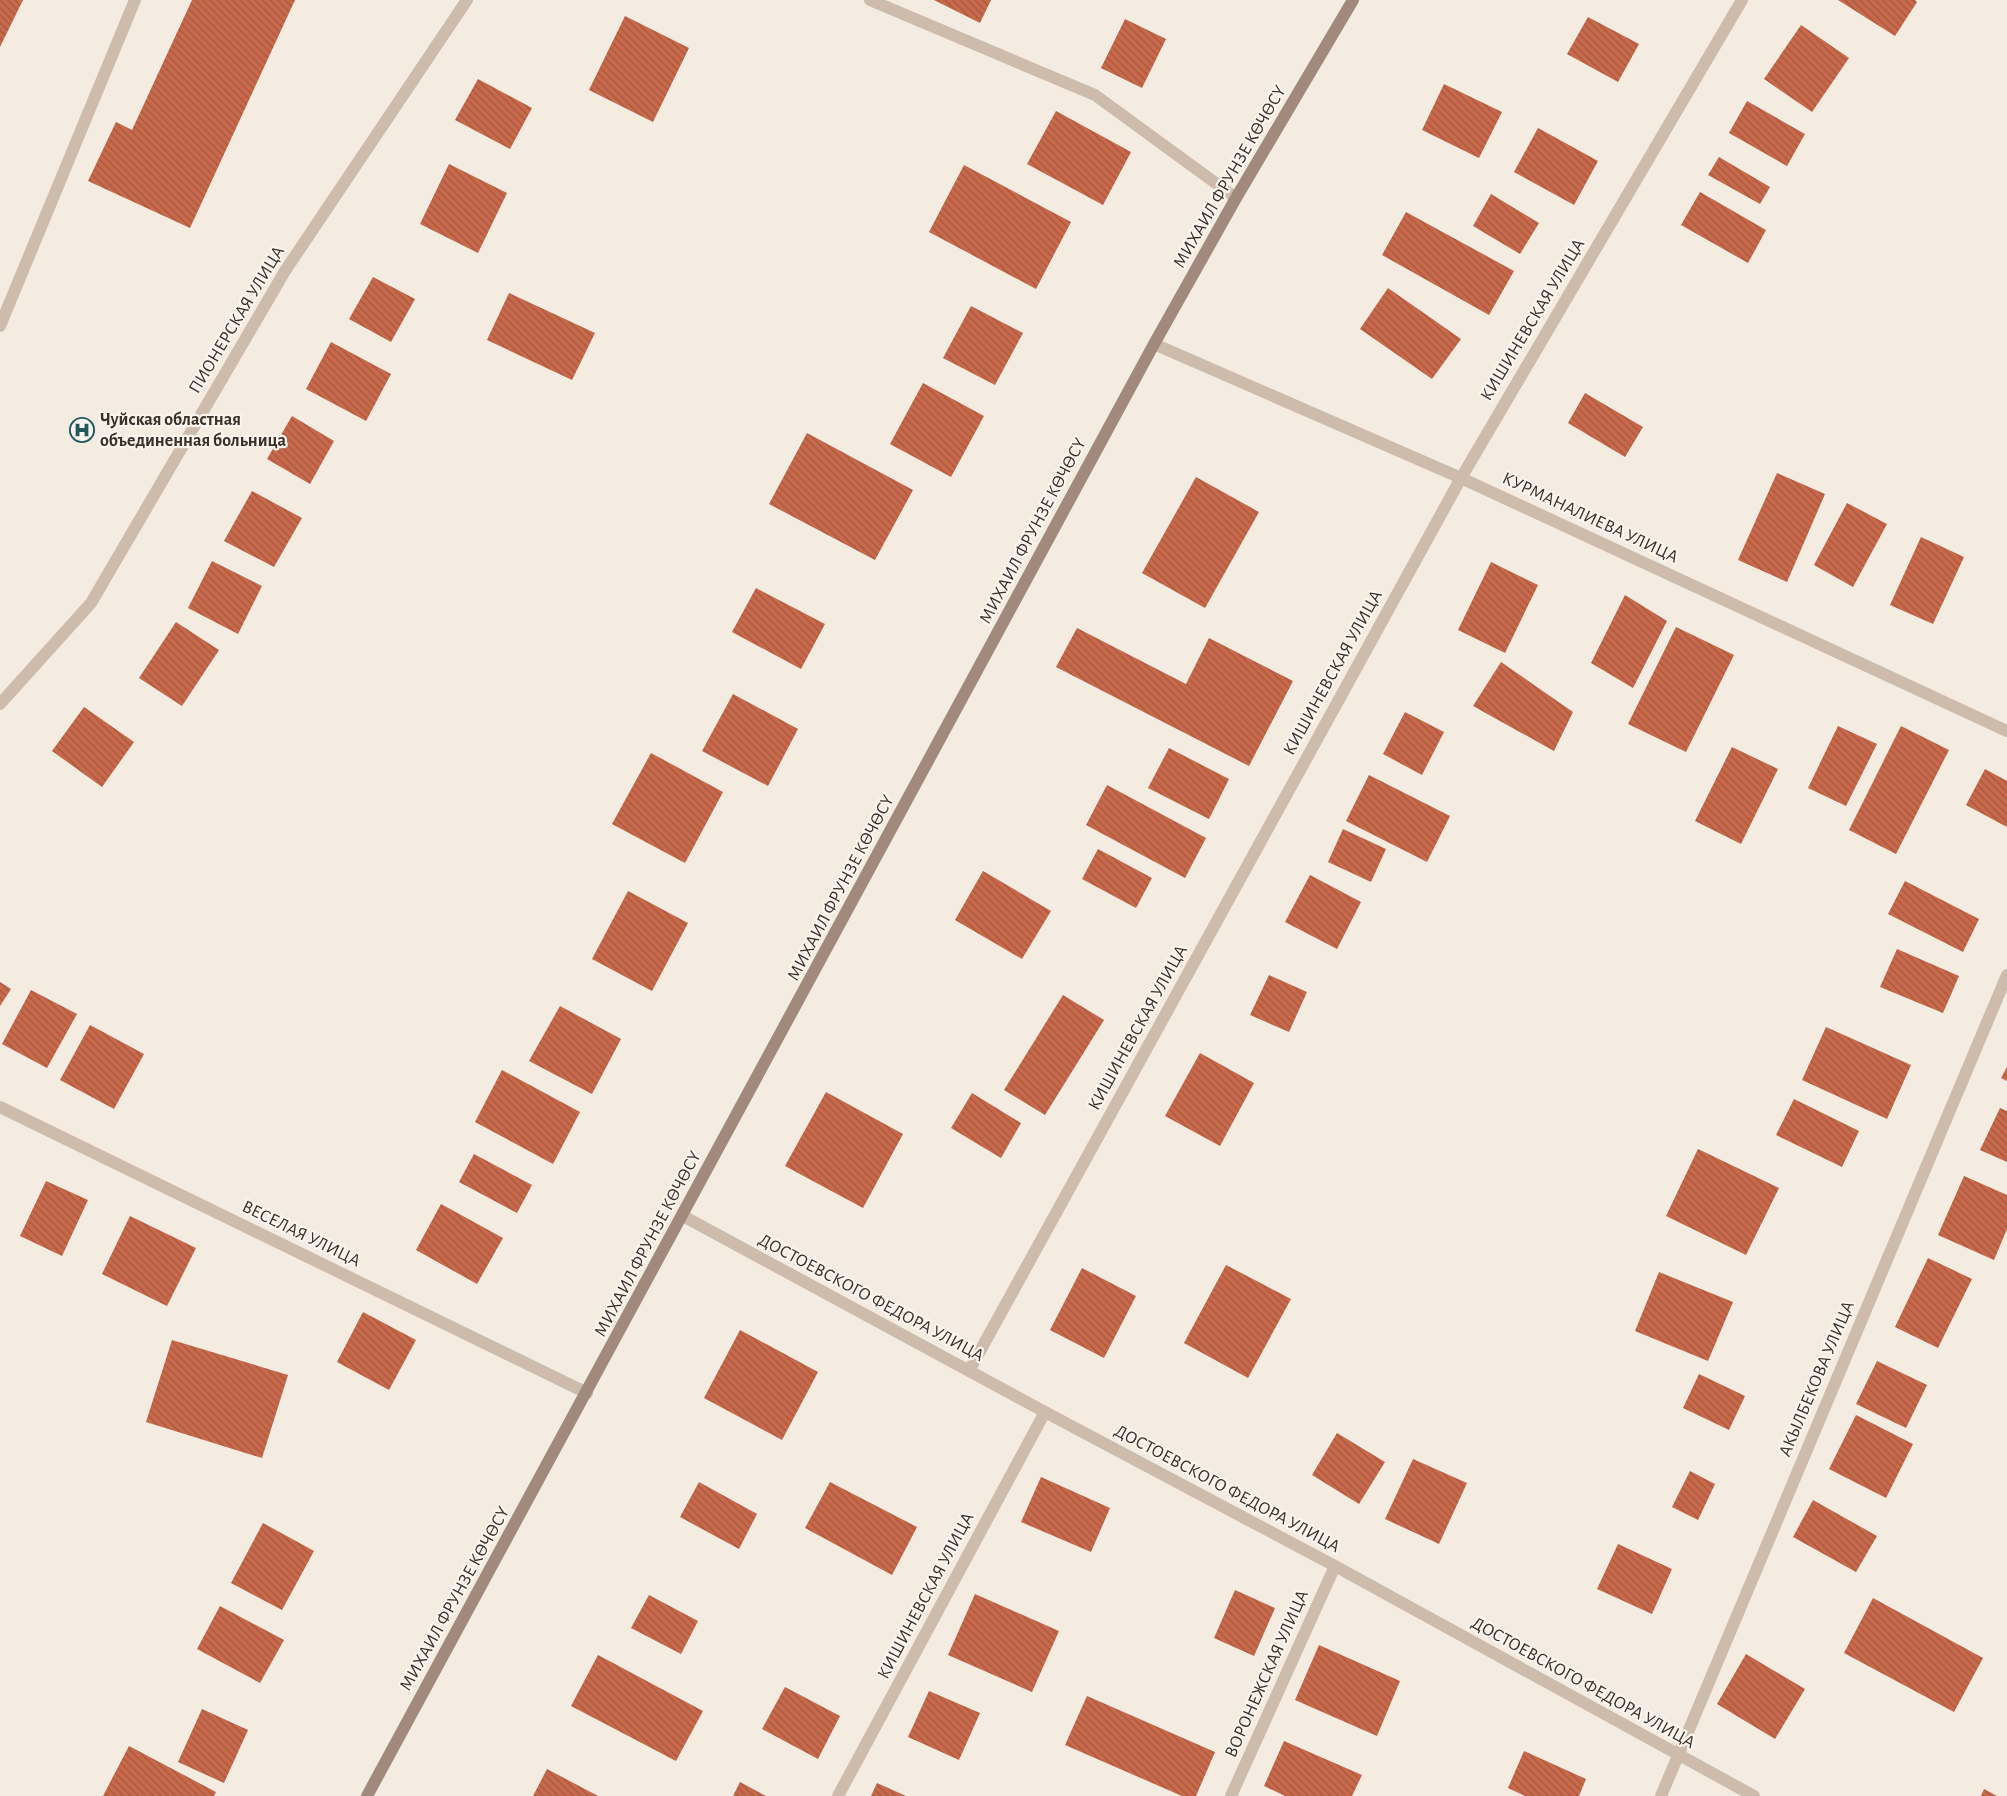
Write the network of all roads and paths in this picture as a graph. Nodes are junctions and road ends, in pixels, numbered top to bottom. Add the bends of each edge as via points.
1 (135, 0) edge
2 (467, 0) edge
3 (870, 0) edge
4 (1353, 0) edge
5 (1742, 0) edge
6 (1236, 198) junction
7 (0, 326) edge
8 (1154, 344) junction
9 (1461, 478) junction
10 (0, 704) edge
11 (2007, 731) edge
12 (2007, 975) edge
13 (0, 1107) edge
14 (683, 1216) junction
15 (969, 1371) junction
16 (587, 1393) junction
17 (1045, 1412) junction
18 (1335, 1566) junction
19 (1678, 1754) junction
20 (367, 1796) edge
21 (838, 1796) edge
22 (1231, 1796) edge
23 (1661, 1796) edge
24 (1754, 1796) edge

1 - 7 street
2 - 10 street, ПИОНЕРСКАЯ УЛИЦА via 285,271 91,604
3 - 6 street via 1095,95
4 - 6 main road, МИХАИЛ ФРУНЗЕ КӨЧӨСҮ
5 - 9 street, КИШИНЕВСКАЯ УЛИЦА
6 - 8 main road, МИХАИЛ ФРУНЗЕ КӨЧӨСҮ
8 - 9 street, КУРМАНАЛИЕВА УЛИЦА
8 - 14 main road, МИХАИЛ ФРУНЗЕ КӨЧӨСҮ
9 - 11 street, КУРМАНАЛИЕВА УЛИЦА
9 - 15 street, КИШИНЕВСКАЯ УЛИЦА
12 - 19 street, АКЫЛБЕКОВА УЛИЦА
13 - 16 street, ВЕСЕЛАЯ УЛИЦА
14 - 15 street, ДОСТОЕВСКОГО ФЕДОРА УЛИЦА
14 - 16 main road, МИХАИЛ ФРУНЗЕ КӨЧӨСҮ
15 - 17 street, ДОСТОЕВСКОГО ФЕДОРА УЛИЦА
16 - 20 main road, МИХАИЛ ФРУНЗЕ КӨЧӨСҮ
17 - 18 street, ДОСТОЕВСКОГО ФЕДОРА УЛИЦА
17 - 21 street, КИШИНЕВСКАЯ УЛИЦА
18 - 19 street, ДОСТОЕВСКОГО ФЕДОРА УЛИЦА
18 - 22 street, ВОРОНЕЖСКАЯ УЛИЦА
19 - 23 street, АКЫЛБЕКОВА УЛИЦА
19 - 24 street, ДОСТОЕВСКОГО ФЕДОРА УЛИЦА

